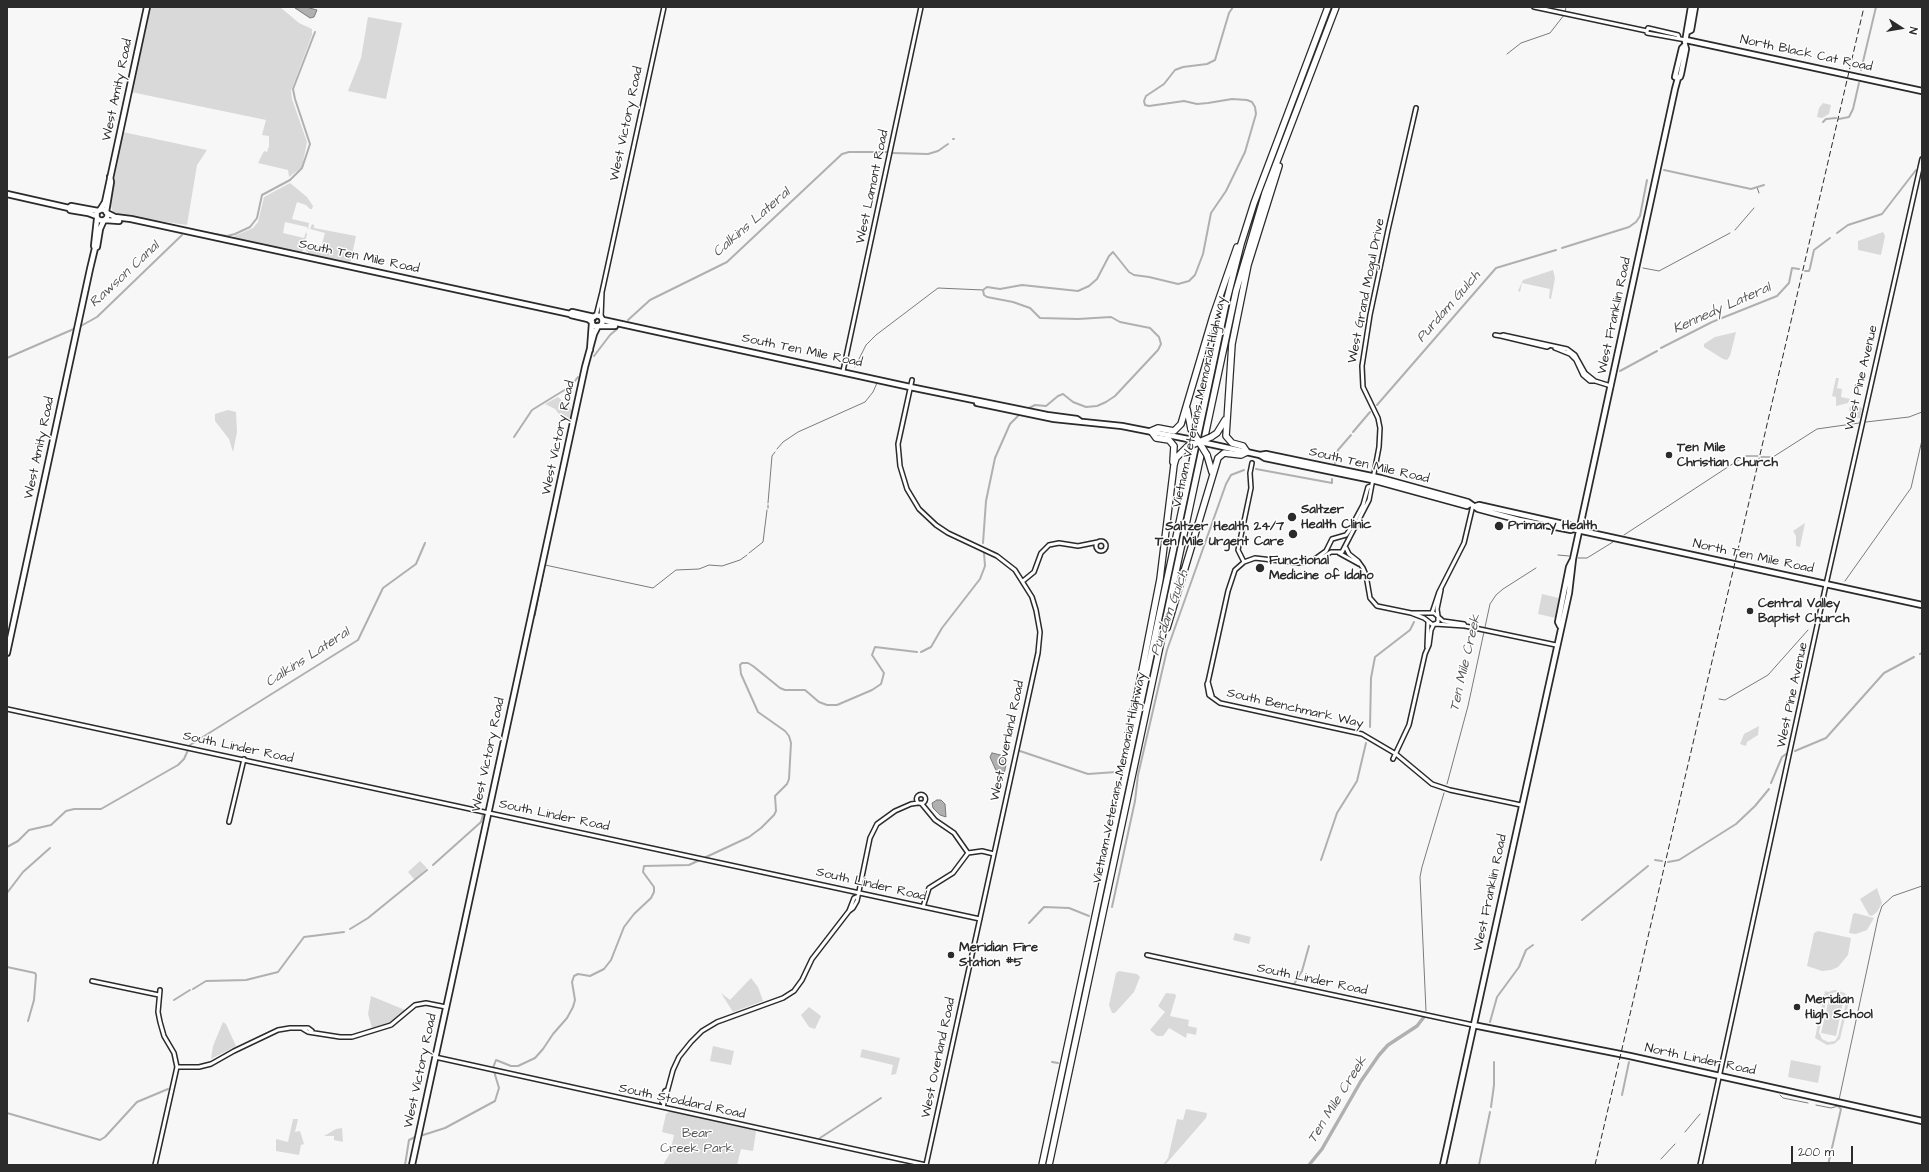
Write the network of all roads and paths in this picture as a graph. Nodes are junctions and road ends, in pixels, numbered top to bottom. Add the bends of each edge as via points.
1 (147, 7) edge
2 (664, 7) edge
3 (921, 7) edge
4 (1328, 7) edge
5 (1336, 7) edge
6 (1534, 7) edge
7 (1691, 7) edge
8 (1695, 7) edge
9 (1687, 32) junction
10 (1685, 42) junction
11 (1311, 71) junction
12 (1922, 91) edge
13 (1416, 108) dead end
14 (1922, 159) edge
15 (110, 177) junction
16 (7, 194) edge
17 (69, 208) junction
18 (99, 210) junction
19 (106, 212) junction
20 (97, 218) junction
21 (105, 220) junction
22 (142, 223) junction
23 (1247, 225) junction
24 (95, 248) junction
25 (596, 319) junction
26 (599, 326) junction
27 (629, 326) junction
28 (1495, 335) dead end
29 (590, 350) junction
30 (843, 371) junction
31 (912, 380) dead end
32 (1611, 386) junction
33 (910, 387) junction
34 (1189, 399) junction
35 (1226, 412) junction
36 (1149, 431) junction
37 (1200, 442) junction
38 (1247, 452) junction
39 (1252, 463) dead end
40 (1172, 474) junction
41 (1373, 478) junction
42 (1209, 484) junction
43 (1371, 486) junction
44 (1473, 505) junction
45 (1580, 530) junction
46 (1340, 536) junction
47 (1098, 542) junction
48 (1085, 544) junction
49 (1330, 545) junction
50 (1346, 546) junction
51 (1096, 547) junction
52 (1336, 552) junction
53 (1315, 559) junction
54 (1573, 560) junction
55 (1244, 562) junction
56 (1359, 564) junction
57 (1023, 581) junction
58 (1826, 585) junction
59 (1441, 590) junction
60 (1563, 596) junction
61 (1922, 605) edge
62 (1411, 613) junction
63 (1431, 614) junction
64 (1438, 617) junction
65 (1563, 618) junction
66 (1427, 621) junction
67 (1434, 624) junction
68 (1465, 626) junction
69 (1560, 626) junction
70 (1160, 645) junction
71 (1556, 645) junction
72 (1427, 647) junction
73 (7, 653) edge
74 (7, 709) edge
75 (1396, 754) junction
76 (1393, 759) dead end
77 (244, 760) junction
78 (916, 799) junction
79 (925, 801) junction
80 (920, 803) junction
81 (911, 804) junction
82 (1521, 805) junction
83 (1117, 811) junction
84 (488, 812) junction
85 (929, 813) junction
86 (230, 822) dead end
87 (968, 854) junction
88 (994, 854) junction
89 (858, 892) junction
90 (923, 907) junction
91 (980, 919) junction
92 (1147, 955) dead end
93 (92, 981) dead end
94 (160, 990) dead end
95 (159, 995) junction
96 (446, 1007) junction
97 (1473, 1025) junction
98 (435, 1057) junction
99 (177, 1068) junction
100 (1720, 1076) junction
101 (663, 1105) junction
102 (1922, 1121) edge
103 (155, 1165) edge
104 (412, 1165) edge
105 (926, 1165) edge
106 (1042, 1165) edge
107 (1049, 1165) edge
108 (1443, 1165) edge
109 (1700, 1165) edge

1 - 15 main road, West Amity Road
2 - 25 street, West Victory Road
3 - 30 street, West Lamont Road
4 - 23 highway, Vietnam Veterans Memorial Highway
5 - 11 highway, Vietnam Veterans Memorial Highway
6 - 10 street via 1647,31 1648,28 1671,33 1678,35
7 - 9 main road, West Franklin Road
8 - 9 main road, West Franklin Road via 1690,30
9 - 10 main road, West Franklin Road
10 - 12 main road, North Black Cat Road
10 - 32 main road, West Franklin Road via 1685,55
11 - 35 highway via 1248,265 1232,344
11 - 70 highway, Vietnam Veterans Memorial Highway via 1265,193 1243,264
13 - 41 street, West Grand Mogul Drive via 1386,237 1362,366 1363,387 1380,428
14 - 58 street, West Pine Avenue
15 - 18 main road, West Amity Road via 105,202
15 - 19 main road, West Amity Road
16 - 17 main road
17 - 18 main road
17 - 20 main road
18 - 19 main road, South Ten Mile Road
18 - 20 main road, West Amity Road
19 - 21 main road, West Amity Road
19 - 22 main road, South Ten Mile Road
20 - 21 main road, South Ten Mile Road
20 - 24 main road, West Amity Road
21 - 22 main road, South Ten Mile Road
21 - 24 main road, West Amity Road
22 - 25 main road, South Ten Mile Road via 571,316
23 - 34 highway via 1223,288
23 - 83 highway, Vietnam Veterans Memorial Highway via 1207,386
24 - 73 main road, West Amity Road
25 - 26 main road
25 - 26 main road, West Victory Road
25 - 27 main road, South Ten Mile Road
25 - 29 main road, West Victory Road
26 - 27 main road, South Ten Mile Road
26 - 29 main road, West Victory Road
27 - 30 main road, South Ten Mile Road
28 - 32 street via 1549,346 1570,354 1586,379
29 - 84 main road, West Victory Road
30 - 33 main road, South Ten Mile Road
31 - 33 street, West Overland Road
32 - 45 main road, West Franklin Road
33 - 36 main road, South Ten Mile Road via 1054,419
33 - 57 street, West Overland Road via 898,455 903,478 912,499 936,525 997,556 1015,570
34 - 36 highway via 1178,428 1171,431 1158,428
34 - 37 highway, bridge via 1187,416 1191,429
35 - 37 highway, bridge via 1223,426 1211,437
35 - 38 highway via 1226,436 1232,444 1243,446
36 - 37 main road, South Ten Mile Road, bridge
36 - 40 highway via 1156,438 1168,440 1174,446
37 - 38 main road, South Ten Mile Road, bridge
37 - 40 highway, bridge via 1187,447 1176,458
37 - 42 highway, bridge via 1208,455 1212,470
38 - 41 main road, South Ten Mile Road via 1265,458
38 - 42 highway via 1242,455 1221,455
39 - 55 street via 1251,488 1239,545 1239,553
40 - 83 highway via 1160,579 1119,786
41 - 43 street, West Grand Mogul Drive
41 - 44 main road, South Ten Mile Road via 1467,506
42 - 70 highway
43 - 46 street via 1368,487 1363,505 1349,531 1346,535
43 - 50 street via 1366,506
44 - 45 main road, South Ten Mile Road via 1572,526
44 - 59 street via 1464,543
45 - 54 main road, West Franklin Road
45 - 58 main road, North Ten Mile Road
46 - 49 street via 1332,539
46 - 50 street via 1345,539
47 - 48 street
47 - 51 street
47 - 51 street via 1104,541 1106,547 1100,551
48 - 51 street
48 - 57 street via 1049,545 1041,553 1034,572
49 - 52 street
49 - 53 street
50 - 52 street via 1342,552
50 - 56 street via 1349,554
52 - 53 street
52 - 56 street
53 - 55 street via 1290,563 1259,558
54 - 60 main road, West Franklin Road
54 - 65 main road, West Franklin Road
55 - 75 street, South Benchmark Way via 1235,570 1232,577 1208,682 1213,698 1223,704 1362,734
56 - 62 street via 1366,575 1368,593 1373,603 1381,608
57 - 88 street, West Overland Road via 1036,610 1039,643
58 - 61 main road, North Ten Mile Road
58 - 100 street, West Pine Avenue
59 - 63 street
59 - 64 street
60 - 65 main road
60 - 69 main road, West Franklin Road via 1558,622
62 - 63 street
62 - 66 street
63 - 64 street
63 - 66 street
64 - 67 street
64 - 68 street via 1443,621
65 - 69 main road, West Franklin Road
66 - 67 street
66 - 72 street
67 - 68 street
67 - 72 street via 1430,630
68 - 71 street
69 - 71 main road, West Franklin Road
70 - 107 highway, Vietnam Veterans Memorial Highway
71 - 82 main road, West Franklin Road
72 - 75 street via 1409,725
74 - 77 street, South Linder Road
75 - 76 street
75 - 82 street, South Benchmark Way via 1432,784
77 - 84 street, South Linder Road
77 - 86 street
78 - 79 street via 922,794
78 - 80 street
78 - 81 street
79 - 80 street
79 - 85 street
80 - 81 street
80 - 85 street
81 - 89 street via 895,811 877,824 870,838
82 - 97 main road, West Franklin Road
83 - 106 highway, Vietnam Veterans Memorial Highway
84 - 89 street, South Linder Road
84 - 96 main road, West Victory Road
85 - 87 street via 954,833
87 - 88 street via 982,851
87 - 90 street via 953,873 929,888
88 - 91 street, West Overland Road
89 - 90 street, South Linder Road
89 - 101 street via 855,904 812,959 794,991 783,998 723,1019 702,1031 691,1042 673,1070
90 - 91 street, South Linder Road
91 - 105 street, West Overland Road
92 - 97 street, South Linder Road
93 - 95 street
94 - 95 street
95 - 99 street via 160,1022 164,1036 174,1053
96 - 98 main road, West Victory Road
96 - 99 street via 426,1003 415,1004 391,1025 352,1037 290,1028 275,1032 206,1066
97 - 100 main road, North Linder Road
97 - 108 main road, West Franklin Road
98 - 101 street, South Stoddard Road
98 - 104 main road, West Victory Road
99 - 103 street
100 - 102 main road, North Linder Road
100 - 109 street, West Pine Avenue
101 - 105 street, South Stoddard Road

